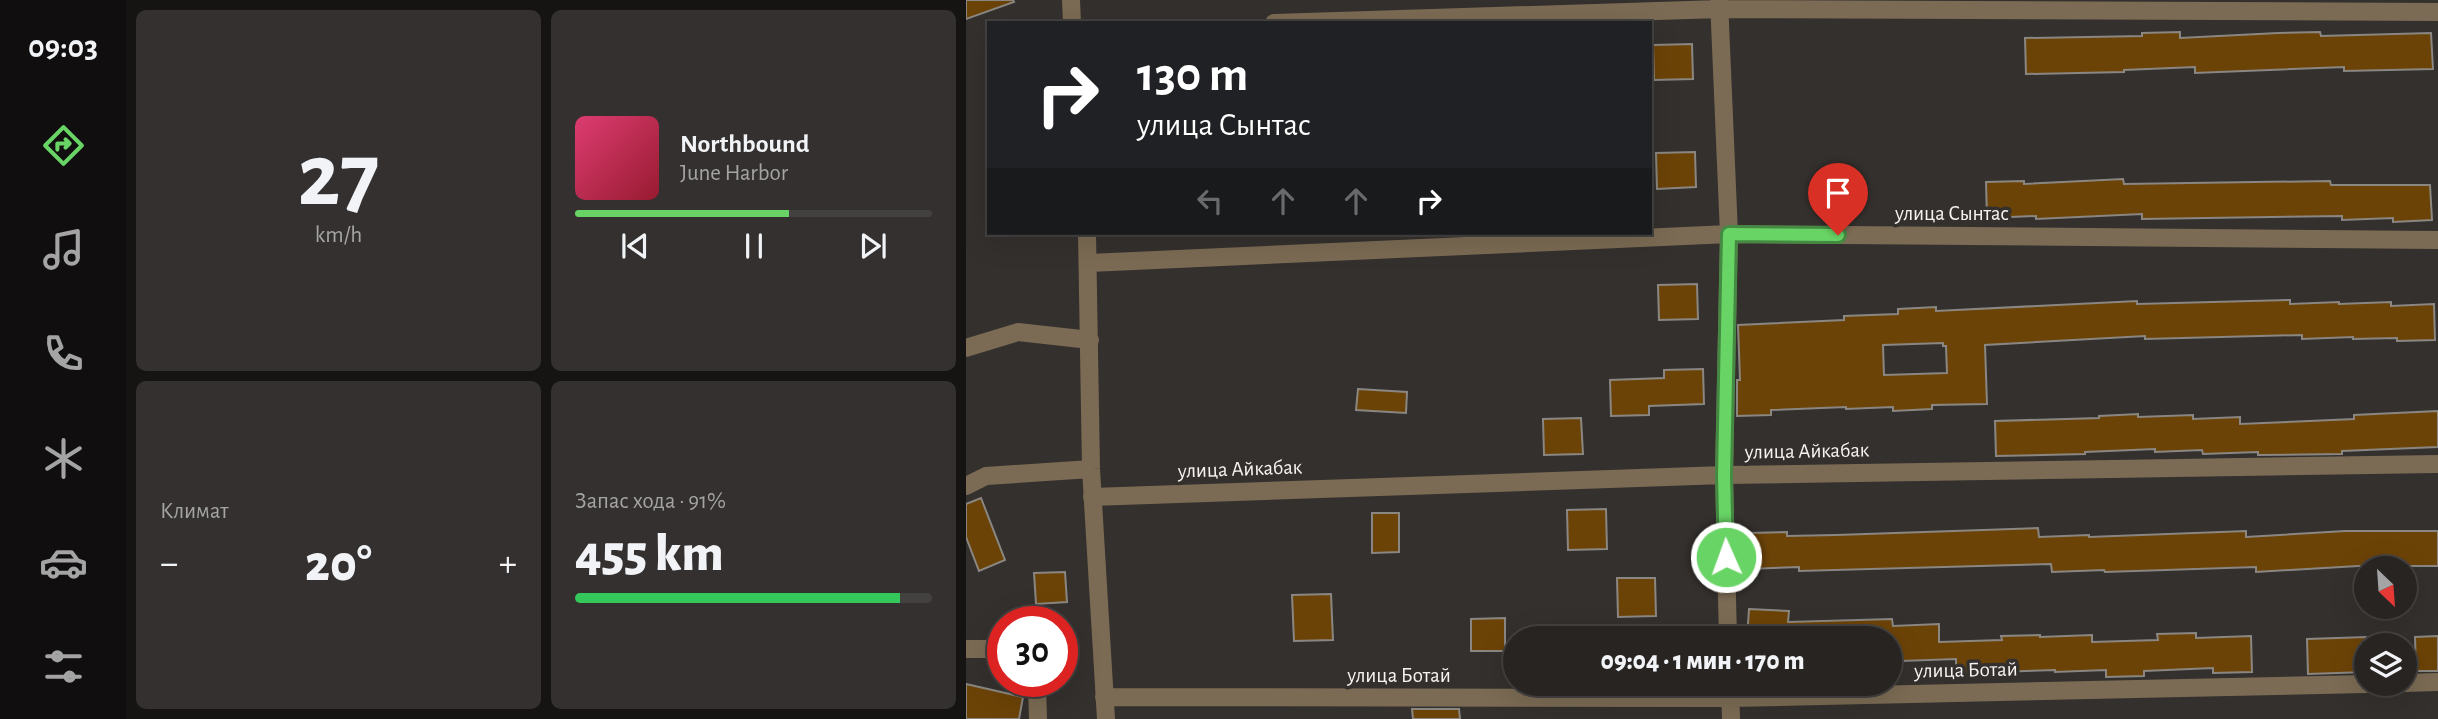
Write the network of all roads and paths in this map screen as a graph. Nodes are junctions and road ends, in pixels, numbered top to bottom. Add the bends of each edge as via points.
1 (1071, 0) edge
2 (1719, 4) edge
3 (2438, 12) edge
4 (1072, 21) edge
5 (1321, 21) edge
6 (1729, 234) junction
7 (1087, 235) edge
8 (2438, 240) edge
9 (1089, 263) junction
10 (1090, 340) junction
11 (966, 348) edge
12 (2438, 464) edge
13 (1091, 469) junction
14 (1724, 475) junction
15 (966, 486) edge
16 (1092, 496) junction
17 (1728, 626) edge
18 (966, 649) edge
19 (987, 649) edge
20 (2438, 682) edge
21 (2417, 683) edge
22 (2354, 684) edge
23 (1902, 689) edge
24 (1503, 693) edge
25 (1730, 696) edge
26 (1037, 697) edge
27 (1104, 697) junction
28 (1038, 719) edge
29 (1106, 719) edge
30 (1731, 719) edge

1 - 4 street
2 - 3 street
2 - 5 street
2 - 6 street
6 - 8 street, улица Сынтас
6 - 9 street, улица Сынтас
6 - 14 street
7 - 9 street
9 - 10 street
10 - 11 street via 1018,332
10 - 13 street
12 - 14 street, улица Айкабак
13 - 15 street via 986,476
13 - 16 street
14 - 16 street, улица Айкабак
14 - 17 street
16 - 27 street
18 - 19 street
20 - 21 street
22 - 23 street, улица Ботай
24 - 27 street, улица Ботай
25 - 30 street
26 - 28 street
27 - 29 street

